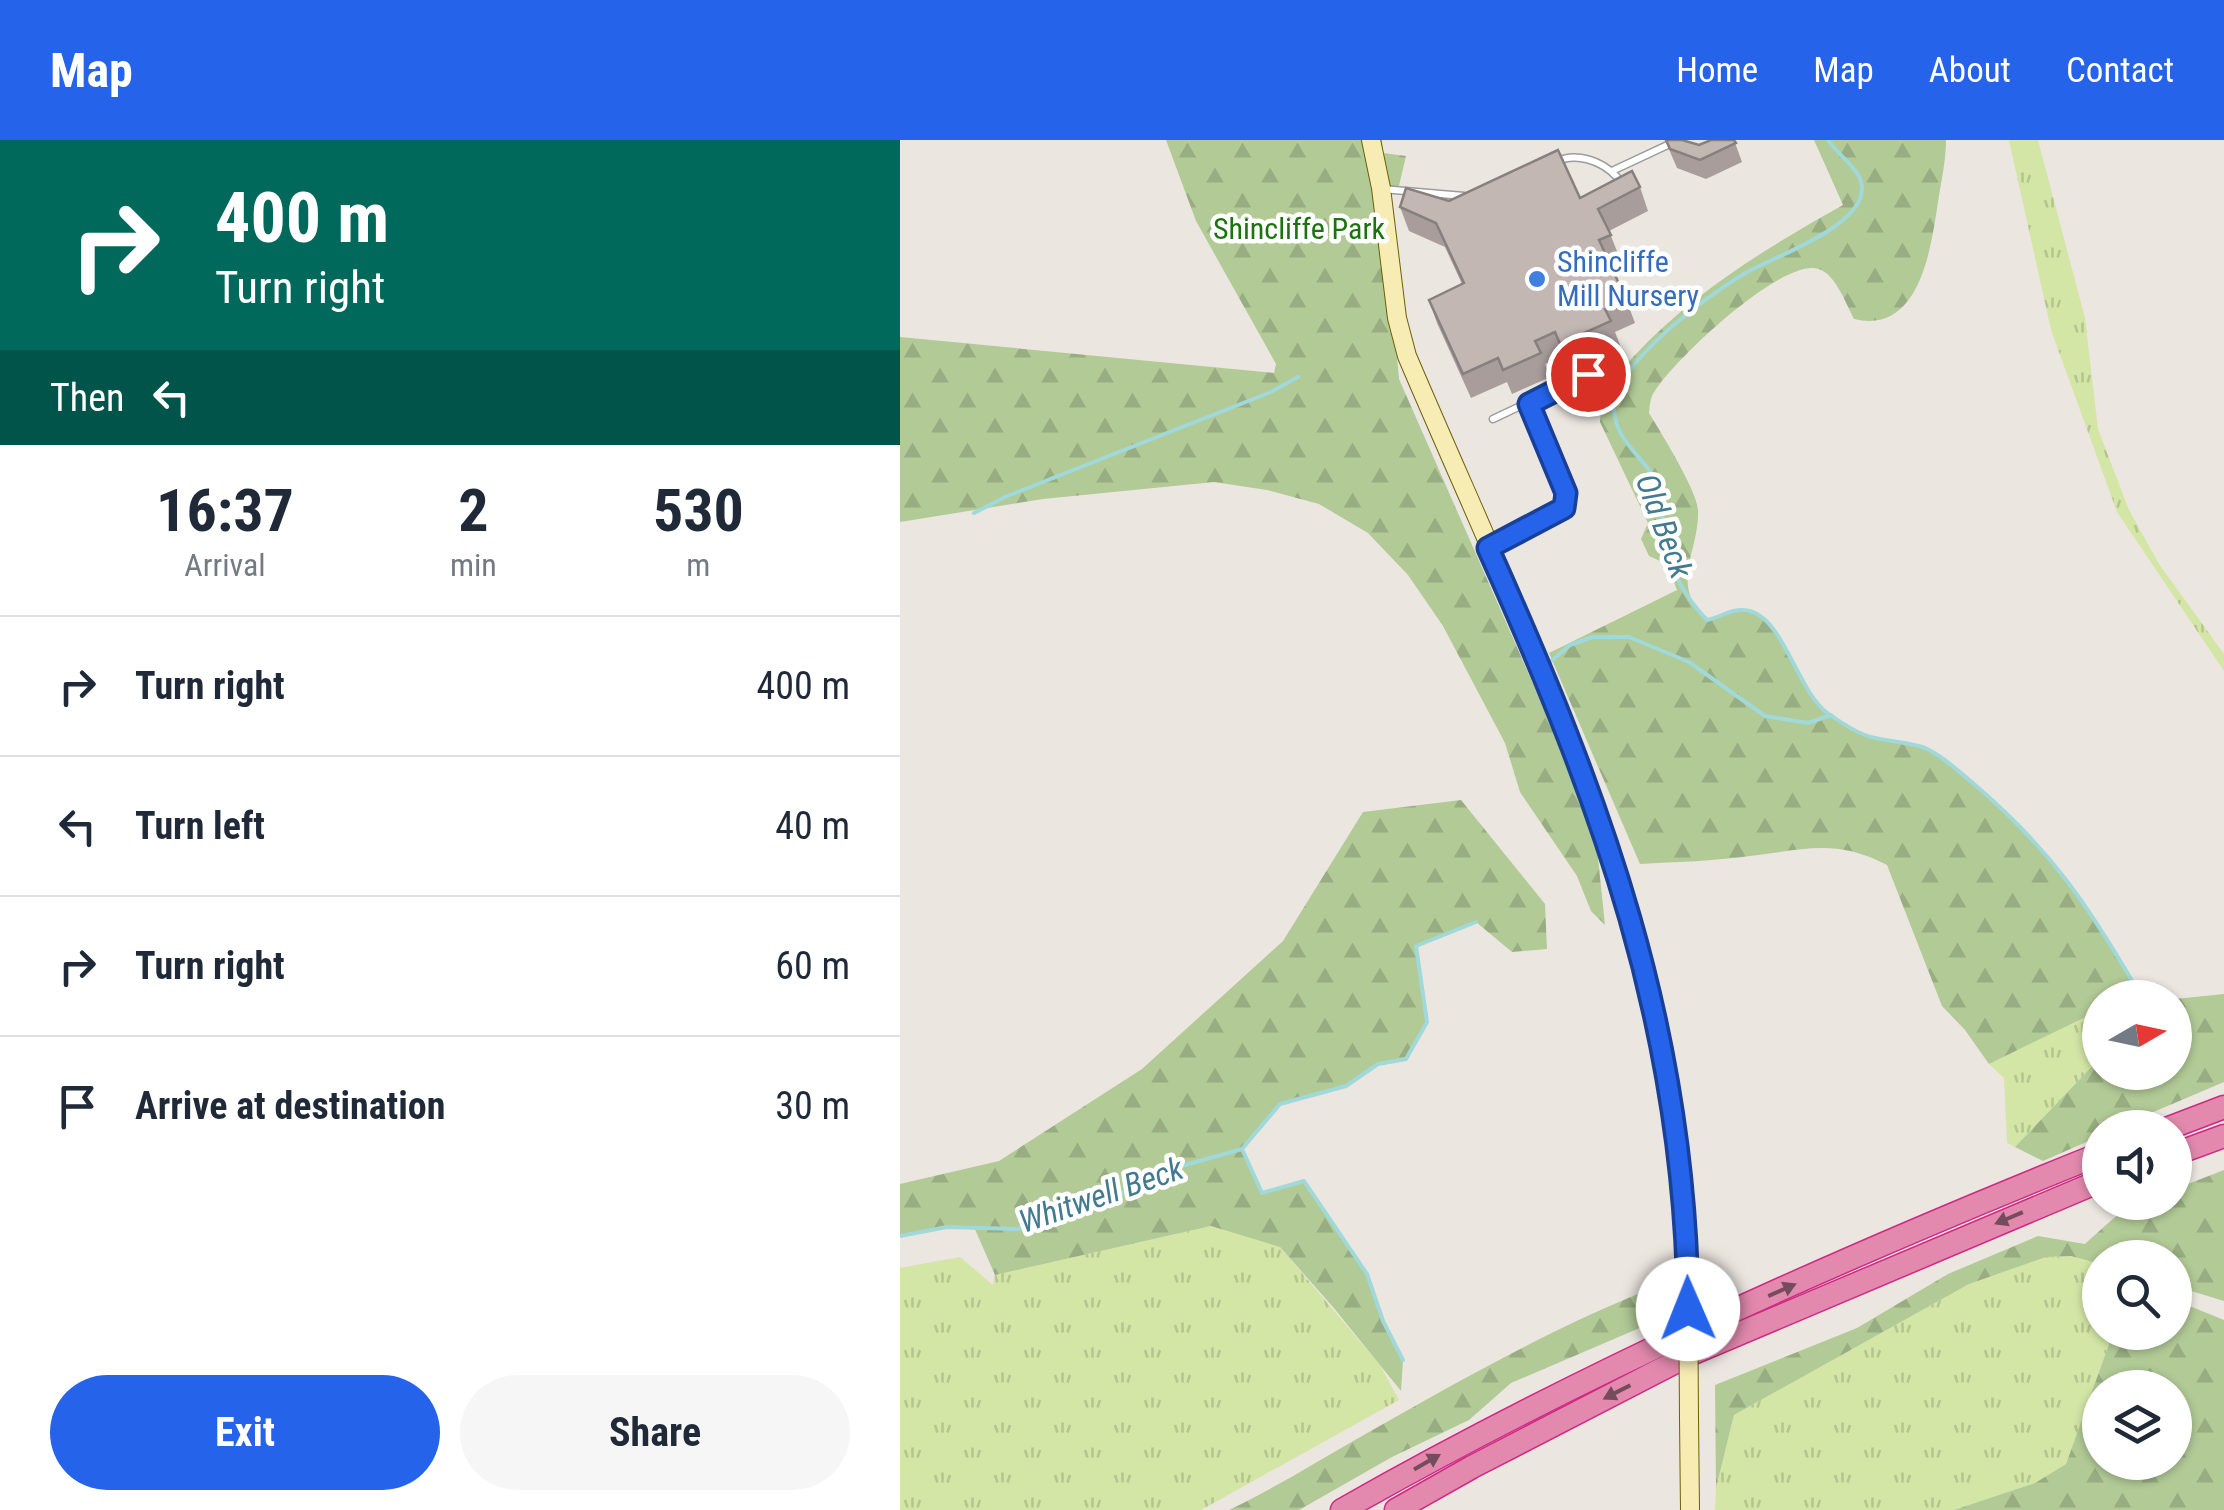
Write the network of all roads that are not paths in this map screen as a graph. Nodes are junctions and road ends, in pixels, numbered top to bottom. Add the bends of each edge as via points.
1 (1371, 140) edge
2 (1674, 142) edge
3 (1542, 169) edge
4 (1381, 188) junction
5 (1474, 196) edge
6 (1588, 374) dead end
7 (1529, 404) junction
8 (1493, 419) dead end
9 (1488, 548) junction
10 (2224, 1107) edge
11 (2192, 1119) edge
12 (2224, 1136) edge
13 (2192, 1148) edge
14 (2082, 1162) edge
15 (2082, 1190) edge
16 (1342, 1510) edge
17 (1396, 1510) edge
18 (1690, 1510) edge

1 - 4 main road
2 - 3 lane via 1615,174 1587,158 1566,157
4 - 5 lane
4 - 9 main road via 1396,318 1407,356
6 - 7 lane
7 - 8 lane
7 - 9 lane via 1566,493 1564,508
9 - 18 main road, bridge via 1594,800 1635,930 1674,1112 1688,1272
10 - 11 highway
12 - 13 highway
16 -> 14 highway via 1464,1441 1689,1331
15 -> 17 highway via 1691,1354

